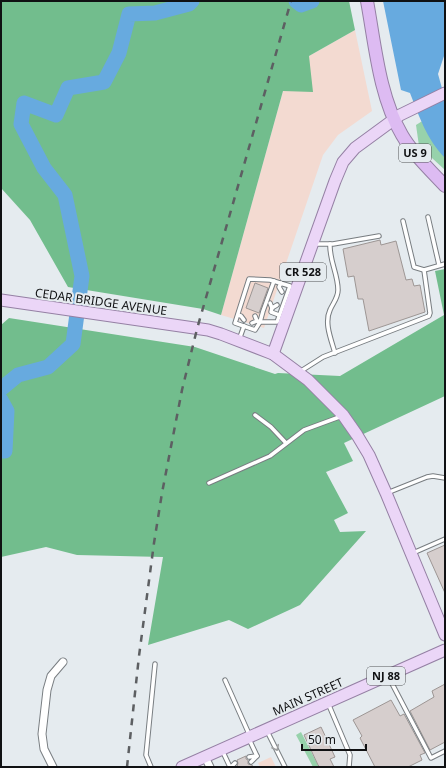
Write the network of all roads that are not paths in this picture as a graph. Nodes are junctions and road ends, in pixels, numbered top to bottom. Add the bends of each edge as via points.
1 (367, 2) edge
2 (445, 93) edge
3 (396, 118) junction
4 (445, 186) edge
5 (428, 217) dead end
6 (403, 221) dead end
7 (379, 236) dead end
8 (314, 244) junction
9 (330, 244) junction
10 (445, 264) edge
11 (439, 265) junction
12 (424, 270) junction
13 (274, 281) junction
14 (280, 285) junction
15 (294, 287) junction
16 (275, 290) dead end
17 (282, 292) dead end
18 (1, 300) edge
19 (270, 303) dead end
20 (277, 305) dead end
21 (272, 308) junction
22 (246, 313) dead end
23 (240, 315) junction
24 (255, 316) dead end
25 (244, 320) dead end
26 (280, 320) junction
27 (258, 321) junction
28 (252, 323) dead end
29 (244, 326) junction
30 (239, 341) junction
31 (335, 353) junction
32 (274, 354) junction
33 (298, 373) junction
34 (255, 415) dead end
35 (343, 415) junction
36 (286, 443) junction
37 (445, 478) edge
38 (209, 483) dead end
39 (386, 493) junction
40 (445, 539) edge
41 (411, 554) junction
42 (445, 635) edge
43 (445, 650) edge
44 (64, 662) dead end
45 (155, 664) dead end
46 (387, 675) junction
47 (225, 680) dead end
48 (328, 703) junction
49 (267, 730) junction
50 (249, 738) junction
51 (222, 750) junction
52 (445, 751) edge
53 (257, 756) junction
54 (249, 757) dead end
55 (208, 762) edge
56 (251, 762) dead end
57 (235, 763) dead end
58 (53, 767) edge
59 (151, 767) edge
60 (182, 767) edge
61 (231, 767) edge
62 (285, 767) edge
63 (349, 767) edge

1 - 3 highway, US 9 via 386,95
2 - 3 main road, CR 528
3 - 4 highway, US 9 via 402,136
3 - 8 main road, CR 528 via 355,148 343,162
5 - 11 lane
6 - 12 lane via 414,267
7 - 9 lane
8 - 9 lane
8 - 15 main road, CR 528
9 - 31 lane via 338,290 337,299 327,321
10 - 11 lane
11 - 12 lane
12 - 31 lane via 429,316
13 - 14 lane
13 - 23 lane via 250,279
13 - 27 lane
14 - 15 lane
14 - 16 lane
14 - 17 lane
15 - 26 main road, CR 528
18 - 30 main road, CEDAR BRIDGE AVENUE via 197,329
19 - 21 lane
20 - 21 lane
21 - 26 lane via 271,312
22 - 23 lane
23 - 25 lane
23 - 29 lane via 235,323
24 - 27 lane
26 - 27 lane
26 - 32 main road, CR 528
27 - 28 lane
27 - 29 lane via 255,330
29 - 30 lane
30 - 32 main road, CEDAR BRIDGE AVENUE
31 - 33 lane via 323,357
32 - 33 main road, CEDAR BRIDGE AVENUE
33 - 35 main road, CEDAR BRIDGE AVENUE
34 - 36 lane
35 - 36 lane via 304,430
35 - 39 main road, CEDAR BRIDGE AVENUE via 369,456
36 - 38 lane via 270,456
37 - 39 lane via 427,477
39 - 41 main road, CEDAR BRIDGE AVENUE
40 - 41 lane
41 - 42 main road, CEDAR BRIDGE AVENUE
43 - 46 main road, MAIN STREET / NJ 88
44 - 58 street via 51,676 42,734 44,749
45 - 59 lane via 146,755
46 - 48 main road, MAIN STREET / NJ 88
46 - 52 lane via 431,758
47 - 50 lane
48 - 49 main road, MAIN STREET / NJ 88
48 - 63 lane via 350,755
49 - 50 main road, MAIN STREET / NJ 88
49 -> 62 lane
50 - 51 main road, MAIN STREET / NJ 88
50 - 53 lane
51 - 55 main road, MAIN STREET / NJ 88
51 - 61 lane
53 - 54 lane
53 - 56 lane
55 - 60 main road, MAIN STREET / NJ 88
57 - 61 lane

